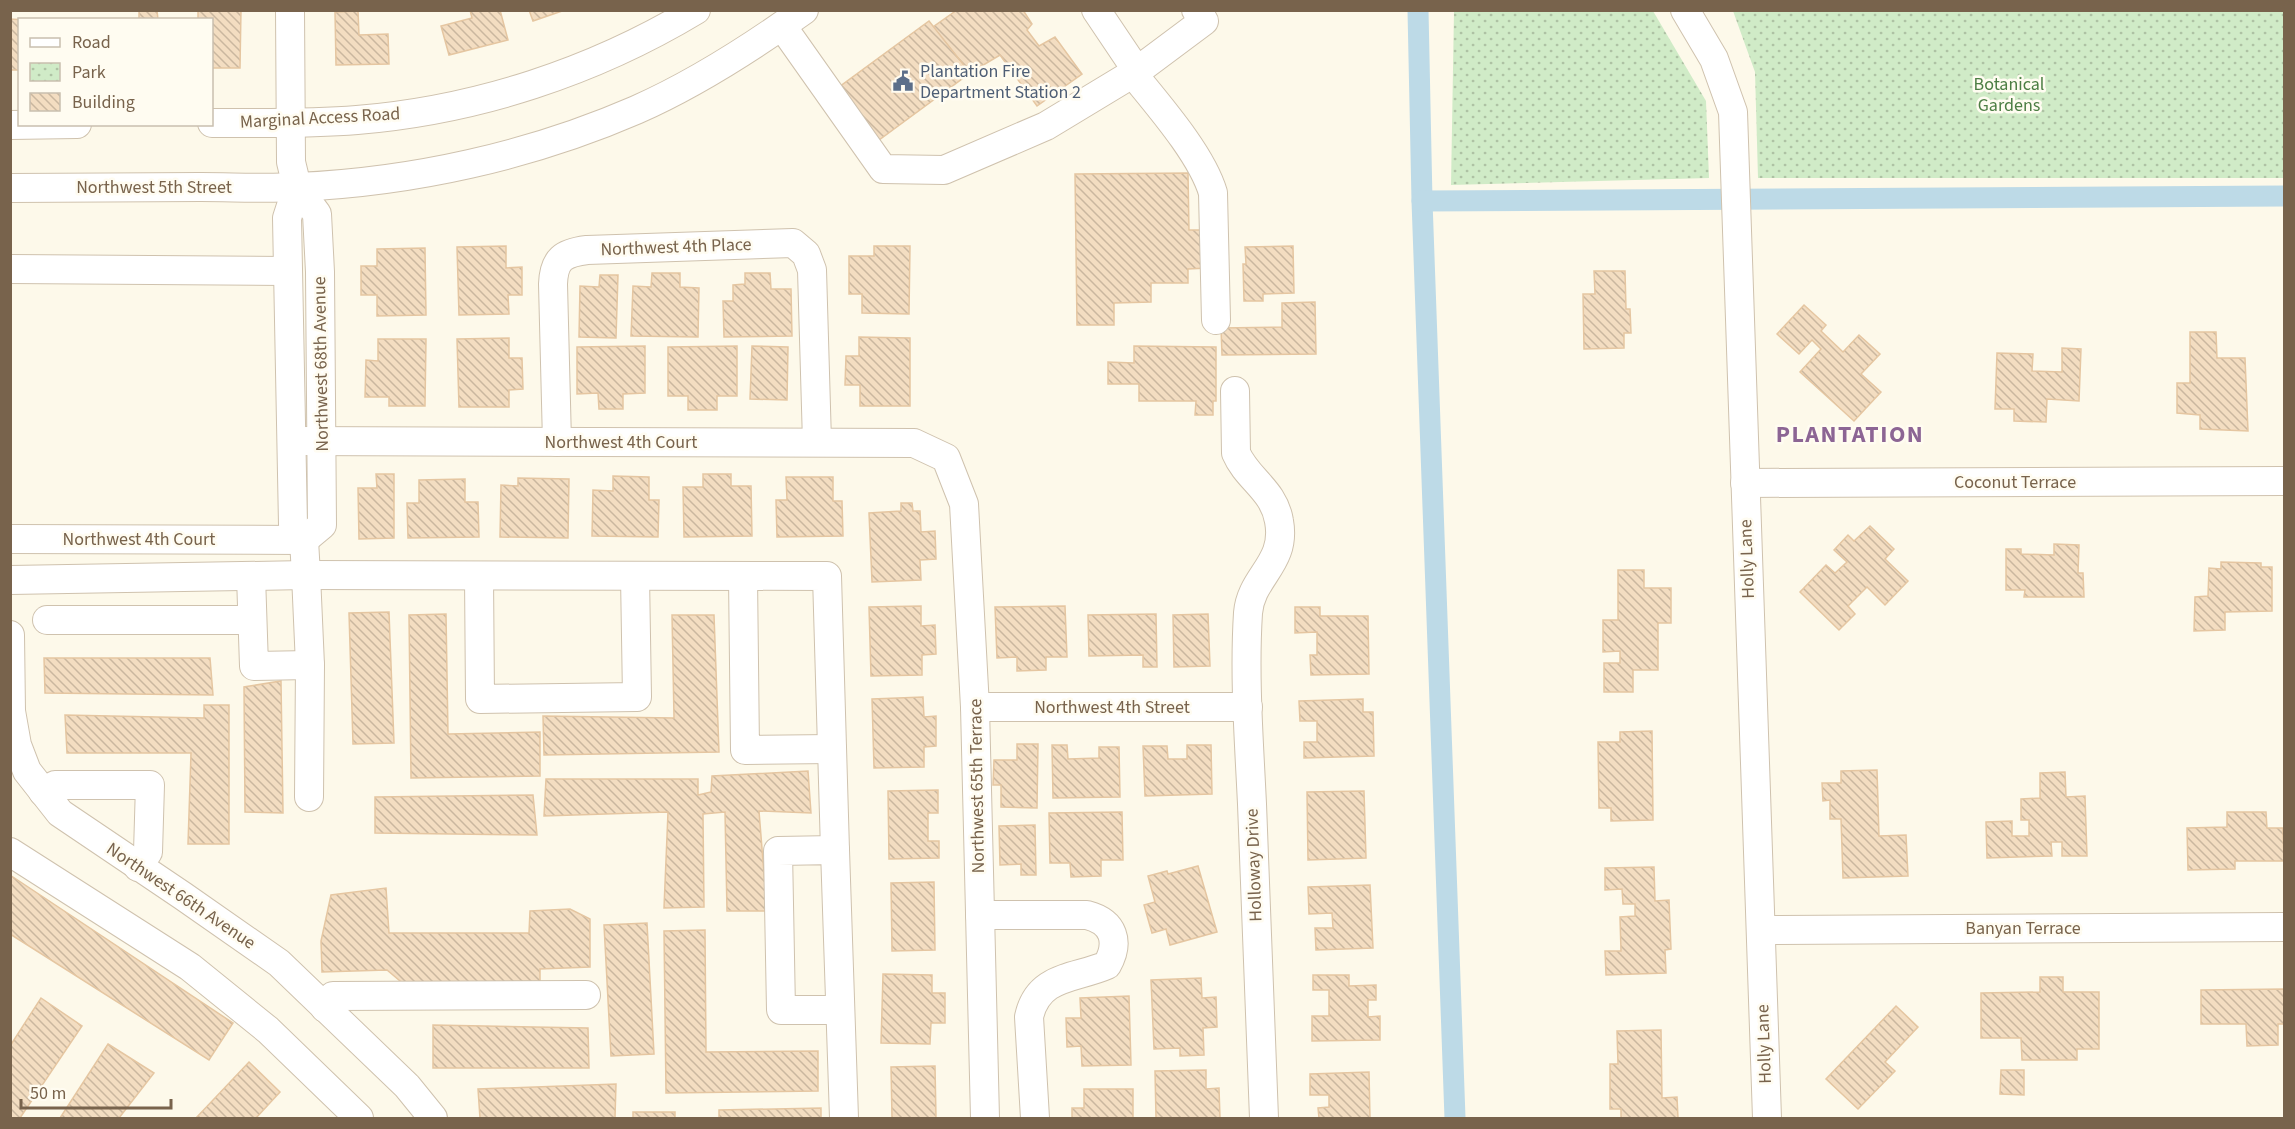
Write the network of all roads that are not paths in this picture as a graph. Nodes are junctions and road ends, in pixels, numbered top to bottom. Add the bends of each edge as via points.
1 (290, 10) edge
2 (696, 10) edge
3 (1096, 10) edge
4 (1196, 10) edge
5 (1684, 10) edge
6 (793, 18) edge
7 (1135, 72) junction
8 (290, 122) junction
9 (213, 123) edge
10 (297, 187) junction
11 (10, 188) edge
12 (10, 269) edge
13 (287, 271) junction
14 (1216, 320) dead end
15 (1235, 391) dead end
16 (292, 441) junction
17 (322, 441) junction
18 (557, 442) junction
19 (817, 442) junction
20 (946, 458) joint
21 (2284, 481) edge
22 (1745, 483) junction
23 (10, 539) edge
24 (304, 540) junction
25 (306, 575) junction
26 (251, 576) junction
27 (479, 576) junction
28 (635, 576) junction
29 (743, 576) junction
30 (10, 580) edge
31 (47, 620) dead end
32 (252, 620) junction
33 (10, 635) edge
34 (309, 665) junction
35 (975, 707) junction
36 (1248, 707) junction
37 (832, 749) junction
38 (43, 792) junction
39 (309, 797) dead end
40 (835, 850) junction
41 (10, 852) edge
42 (138, 867) junction
43 (980, 915) junction
44 (2284, 927) edge
45 (1761, 930) junction
46 (586, 995) dead end
47 (325, 1008) junction
48 (840, 1010) junction
49 (359, 1119) edge
50 (434, 1119) edge
51 (844, 1119) edge
52 (985, 1119) edge
53 (1035, 1119) edge
54 (1264, 1119) edge
55 (1767, 1119) edge

1 - 8 street, Northwest 68th Avenue
2 - 8 street, Marginal Access Road via 600,60 505,93 402,115
3 - 7 street
4 - 7 street via 1204,21
5 - 22 street, Holly Lane via 1714,59 1733,112
6 - 7 street via 884,169 944,170 1046,126
6 - 10 street, Northwest 5th Street via 684,86 571,135 474,163 394,177
7 - 14 street via 1208,177 1213,193
8 - 9 street, Marginal Access Road
8 - 10 street, Northwest 68th Avenue via 291,162
10 - 11 street, Northwest 5th Street
10 - 13 street, Northwest 68th Avenue via 287,218
10 - 17 street, Northwest 68th Avenue via 317,214
12 - 13 street
13 - 16 street, Northwest 68th Avenue
15 - 36 street, Holloway Drive via 1236,453 1267,491 1275,507 1280,536 1278,553 1251,595
16 - 17 street, Northwest 4th Court
16 - 24 street, Northwest 68th Avenue via 293,525
17 - 18 street, Northwest 4th Court
17 - 24 street, Northwest 68th Avenue via 322,525
18 - 19 street, Northwest 4th Court
18 - 19 street, Northwest 4th Place via 553,284 560,258 587,250 793,243 806,254 812,270
19 - 20 street, Northwest 4th Court via 914,443
20 - 35 street, Northwest 65th Terrace via 964,504
21 - 22 street, Coconut Terrace
22 - 45 street, Holly Lane
23 - 24 street, Northwest 4th Court
24 - 25 street, Northwest 68th Avenue
25 - 26 street
25 - 27 street
25 - 34 street, Northwest 68th Avenue
26 - 30 street
26 - 32 street
27 - 28 street
27 - 28 street via 480,699 637,697
28 - 29 street
29 - 37 street via 827,576
29 - 37 street via 745,750
31 - 32 street
32 - 34 street via 254,666
33 - 38 street, Northwest 66th Avenue via 11,711 17,745 27,771
34 - 39 street, Northwest 68th Avenue
35 - 36 street, Northwest 4th Street
35 - 43 street, Northwest 65th Terrace
36 - 54 street, Holloway Drive
37 - 40 street
38 - 42 street, Northwest 66th Avenue via 60,813
38 - 42 street via 55,785 150,785 148,852
40 - 48 street
40 - 48 street via 778,851 781,1010
41 - 49 street via 190,967 268,1030
42 - 47 street, Northwest 66th Avenue via 279,963
43 - 52 street, Northwest 65th Terrace
43 - 53 street via 1087,915 1099,918 1112,930 1113,955 1107,965 1055,982 1031,1007
44 - 45 street, Banyan Terrace
45 - 55 street, Holly Lane
46 - 47 street via 333,996
47 - 50 street, Northwest 66th Avenue via 407,1086
48 - 51 street

